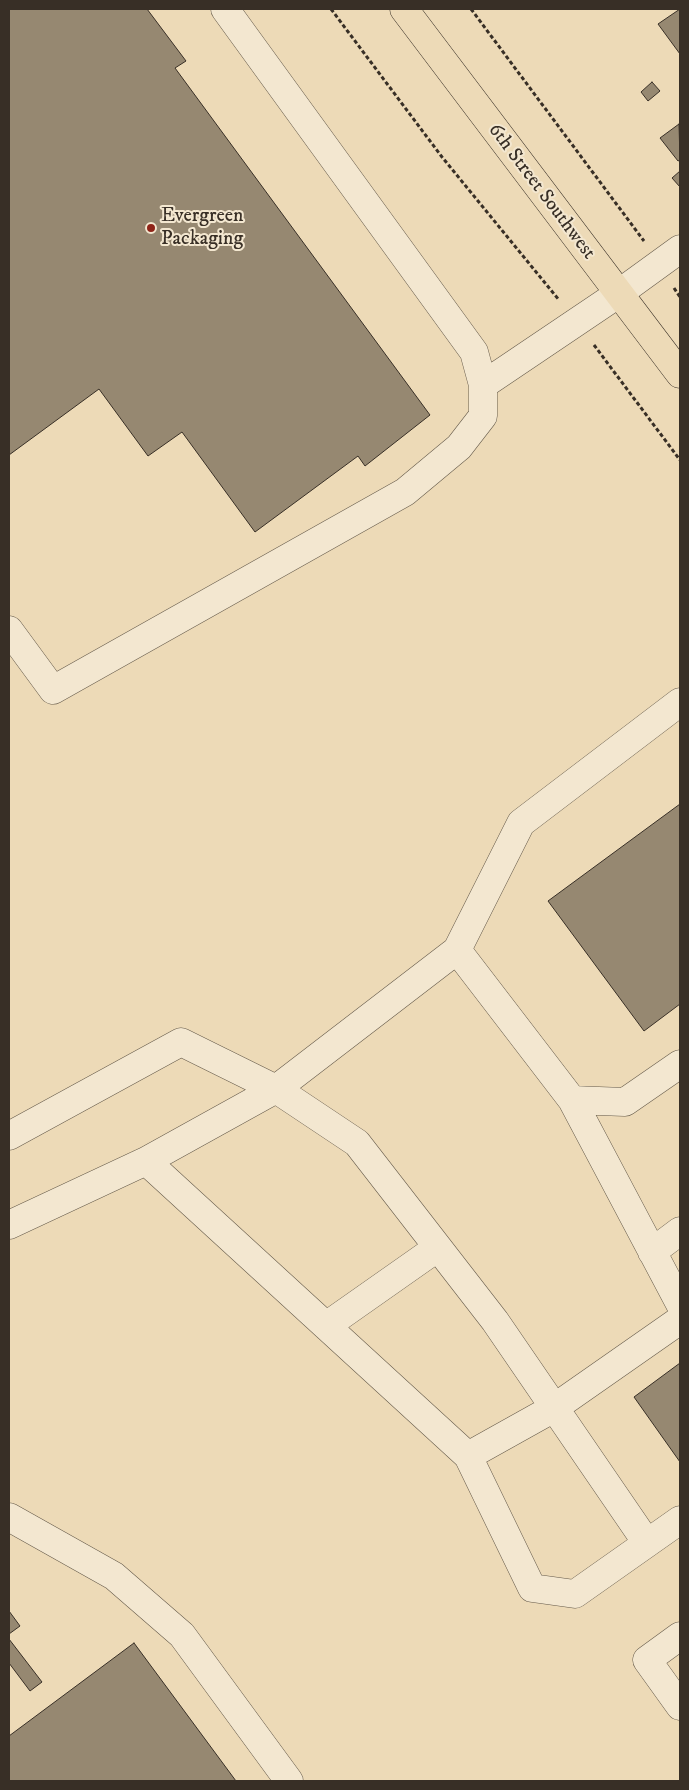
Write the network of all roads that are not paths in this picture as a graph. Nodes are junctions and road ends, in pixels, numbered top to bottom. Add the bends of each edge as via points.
1 (225, 9) edge
2 (404, 9) edge
3 (670, 256) edge
4 (618, 294) junction
5 (680, 374) edge
6 (484, 384) junction
7 (9, 630) edge
8 (680, 702) edge
9 (457, 950) junction
10 (680, 1064) edge
11 (276, 1089) junction
12 (572, 1100) junction
13 (9, 1136) edge
14 (146, 1160) junction
15 (9, 1225) edge
16 (680, 1231) edge
17 (437, 1248) junction
18 (652, 1252) junction
19 (680, 1304) edge
20 (680, 1320) edge
21 (326, 1326) junction
22 (554, 1408) junction
23 (468, 1456) junction
24 (9, 1517) edge
25 (680, 1520) edge
26 (647, 1543) junction
27 (680, 1636) edge
28 (680, 1706) edge
29 (289, 1781) edge

1 - 6 street via 474,352
2 - 4 main road, 6th Street Southwest
3 - 4 street
4 - 5 main road, 6th Street Southwest
4 - 6 street
6 - 7 street via 483,416 459,447 405,492 53,690
8 - 9 street via 521,823
9 - 11 street
9 - 12 street
10 - 12 street via 625,1102
11 - 13 street via 181,1042
11 - 14 street
11 - 17 street via 357,1143
12 - 18 street
14 - 15 street
14 - 21 street
16 - 18 street
17 - 21 street
17 - 22 street via 495,1321
18 - 19 street
20 - 22 street
21 - 23 street
22 - 23 street
22 - 26 street
23 - 26 street via 532,1588 575,1594
24 - 29 street via 114,1576 182,1635
25 - 26 street
27 - 28 street via 647,1660

